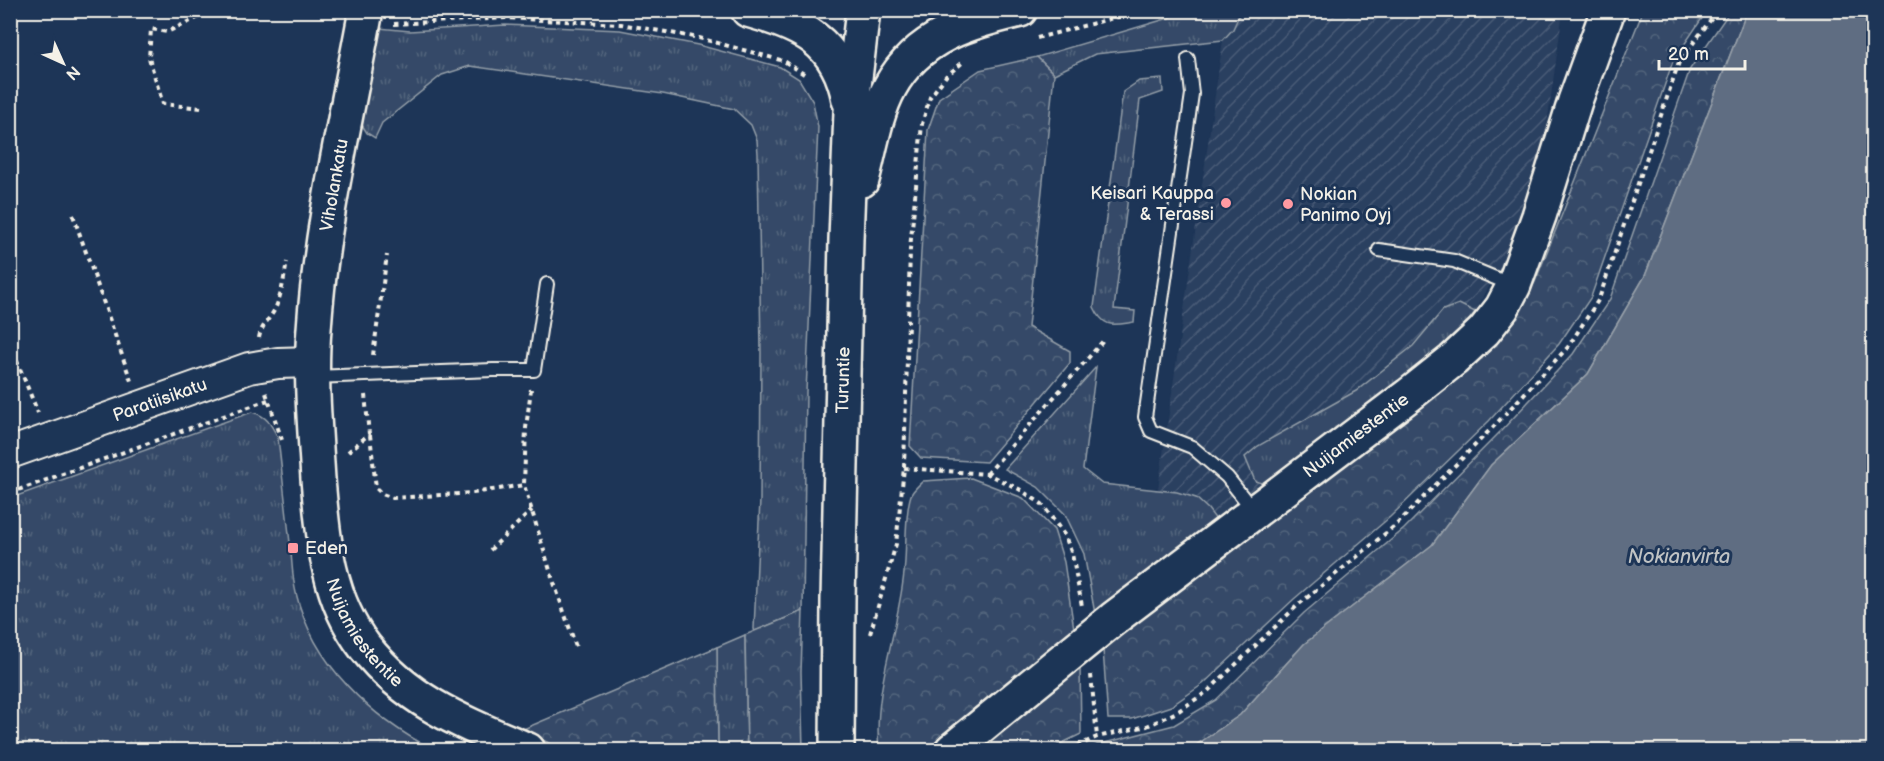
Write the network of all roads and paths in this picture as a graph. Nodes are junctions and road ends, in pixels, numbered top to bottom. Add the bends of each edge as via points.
1 (204, 10) edge
2 (748, 10) edge
3 (863, 10) edge
4 (1134, 10) edge
5 (1608, 10) edge
6 (1718, 10) edge
7 (366, 14) edge
8 (973, 23) junction
9 (1028, 24) edge
10 (1188, 59) dead end
11 (809, 82) dead end
12 (201, 108) dead end
13 (851, 112) junction
14 (73, 215) dead end
15 (846, 239) junction
16 (1379, 250) dead end
17 (547, 284) dead end
18 (1514, 285) junction
19 (1103, 341) dead end
20 (10, 344) edge
21 (313, 369) junction
22 (534, 370) junction
23 (133, 387) dead end
24 (268, 400) dead end
25 (41, 420) dead end
26 (369, 434) dead end
27 (10, 453) edge
28 (904, 468) junction
29 (987, 474) junction
30 (524, 485) junction
31 (10, 493) edge
32 (532, 510) junction
33 (1253, 511) junction
34 (490, 550) dead end
35 (1082, 607) dead end
36 (869, 639) dead end
37 (576, 647) dead end
38 (1091, 672) dead end
39 (1096, 737) junction
40 (836, 746) edge
41 (528, 750) edge
42 (952, 750) edge
43 (1069, 750) edge

1 - 12 path via 197,18 167,32 151,29 149,58 163,104
2 - 13 main road via 792,24 822,45 838,64
3 - 13 main road, Turuntie
4 - 9 path via 1125,15
5 - 18 main road, Nuijamiestentie
6 - 39 path via 1679,62 1599,299 1568,347 1397,524 1298,605 1208,691 1147,726
7 - 11 path via 395,24 505,18 621,24 699,38 784,61
7 - 21 main road, Viholankatu via 323,253
8 - 9 main road
8 - 15 main road via 927,44 907,62 889,88
8 - 28 path via 976,44 968,58 946,76 930,97 922,124 910,249
10 - 33 lane via 1192,94 1145,417 1151,431 1192,447 1227,477
13 - 15 main road, Turuntie
14 - 23 path
15 - 40 main road, Turuntie
16 - 18 lane via 1454,261
17 - 22 lane
18 - 33 main road, Nuijamiestentie via 1484,331 1453,360
19 - 29 path
20 - 25 path
21 - 22 lane
21 - 27 street, Paratiisikatu via 278,363 249,368
21 - 41 main road, Nuijamiestentie via 325,549 334,588 353,628 385,670 408,690 448,716
22 - 30 path
24 - 31 path
26 - 30 path via 376,488 393,498 473,494
28 - 29 path
28 - 36 path via 896,544
29 - 35 path via 1042,504 1065,536
30 - 32 path
32 - 34 path
32 - 37 path
33 - 42 main road, Nuijamiestentie
38 - 39 path
39 - 43 path

